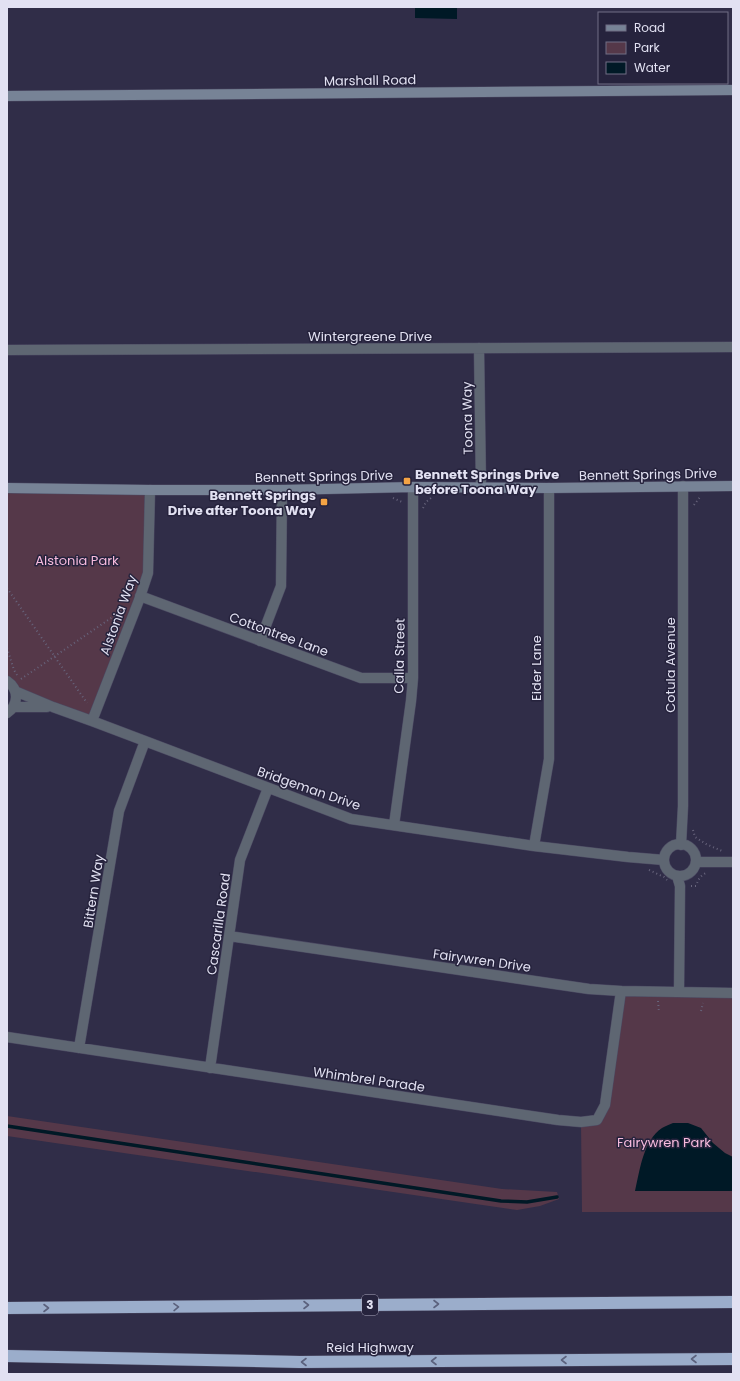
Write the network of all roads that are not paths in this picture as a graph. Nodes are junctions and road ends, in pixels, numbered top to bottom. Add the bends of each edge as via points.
1 (733, 90) edge
2 (7, 96) edge
3 (733, 347) edge
4 (479, 348) junction
5 (7, 350) edge
6 (683, 486) junction
7 (733, 486) edge
8 (413, 487) junction
9 (481, 487) junction
10 (549, 488) junction
11 (9, 489) edge
12 (150, 490) junction
13 (282, 490) junction
14 (139, 598) junction
15 (260, 640) junction
16 (413, 678) junction
17 (7, 681) edge
18 (15, 691) junction
19 (53, 708) junction
20 (10, 713) edge
21 (92, 721) junction
22 (145, 741) junction
23 (268, 788) junction
24 (394, 825) junction
25 (681, 845) junction
26 (534, 846) junction
27 (664, 860) junction
28 (696, 862) junction
29 (733, 862) edge
30 (678, 881) junction
31 (229, 936) junction
32 (621, 991) junction
33 (679, 992) junction
34 (733, 993) edge
35 (7, 1037) edge
36 (79, 1048) junction
37 (210, 1068) junction
38 (733, 1302) edge
39 (7, 1308) edge
40 (7, 1356) edge
41 (733, 1359) edge

1 - 2 street, Marshall Road
3 - 4 street, Wintergreene Drive
4 - 5 street, Wintergreene Drive
4 - 9 street, Toona Way
6 - 7 street, Bennett Springs Drive
6 - 10 street, Bennett Springs Drive
6 - 25 street, Cotula Avenue
8 - 9 street, Bennett Springs Drive
8 - 13 street, Bennett Springs Drive
8 - 16 street, Calla Street
9 - 10 street, Bennett Springs Drive
10 - 26 street, Eider Lane via 549,759
11 - 12 street, Bennett Springs Drive
12 - 13 street, Bennett Springs Drive
12 - 14 street, Alstonia Way via 148,573
13 - 15 street via 281,586
14 - 15 street, Cottontree Lane
14 - 21 street, Alstonia Way
15 - 16 street, Cottontree Lane via 361,678
16 - 24 street, Calla Street
17 - 18 street
18 - 19 street, Bridgeman Drive
18 - 20 street via 16,697
19 - 20 street, Bridgeman Drive
19 - 21 street, Bridgeman Drive
21 - 22 street, Bridgeman Drive
22 - 23 street, Bridgeman Drive
22 - 36 street, Bittern Way via 119,811
23 - 24 street, Bridgeman Drive via 351,819
23 - 31 street, Cascarilla Road via 240,860
24 - 26 street, Bridgeman Drive
25 - 27 street via 671,847
25 - 28 street via 690,848
26 - 27 street, Bridgeman Drive
27 - 30 street via 667,870
28 - 29 street
28 - 30 street via 694,868
30 - 33 street
31 - 32 street, Fairywren Drive via 590,989
31 - 37 street, Cascarilla Road
32 - 33 street, Fairywren Drive
32 - 37 street, Whimbrel Parade via 605,1105 597,1120 558,1120
33 - 34 street, Fairywren Drive
35 - 36 street, Whimbrel Parade
36 - 37 street, Whimbrel Parade
39 -> 38 highway, 3
41 -> 40 highway, Reid Highway via 300,1362

